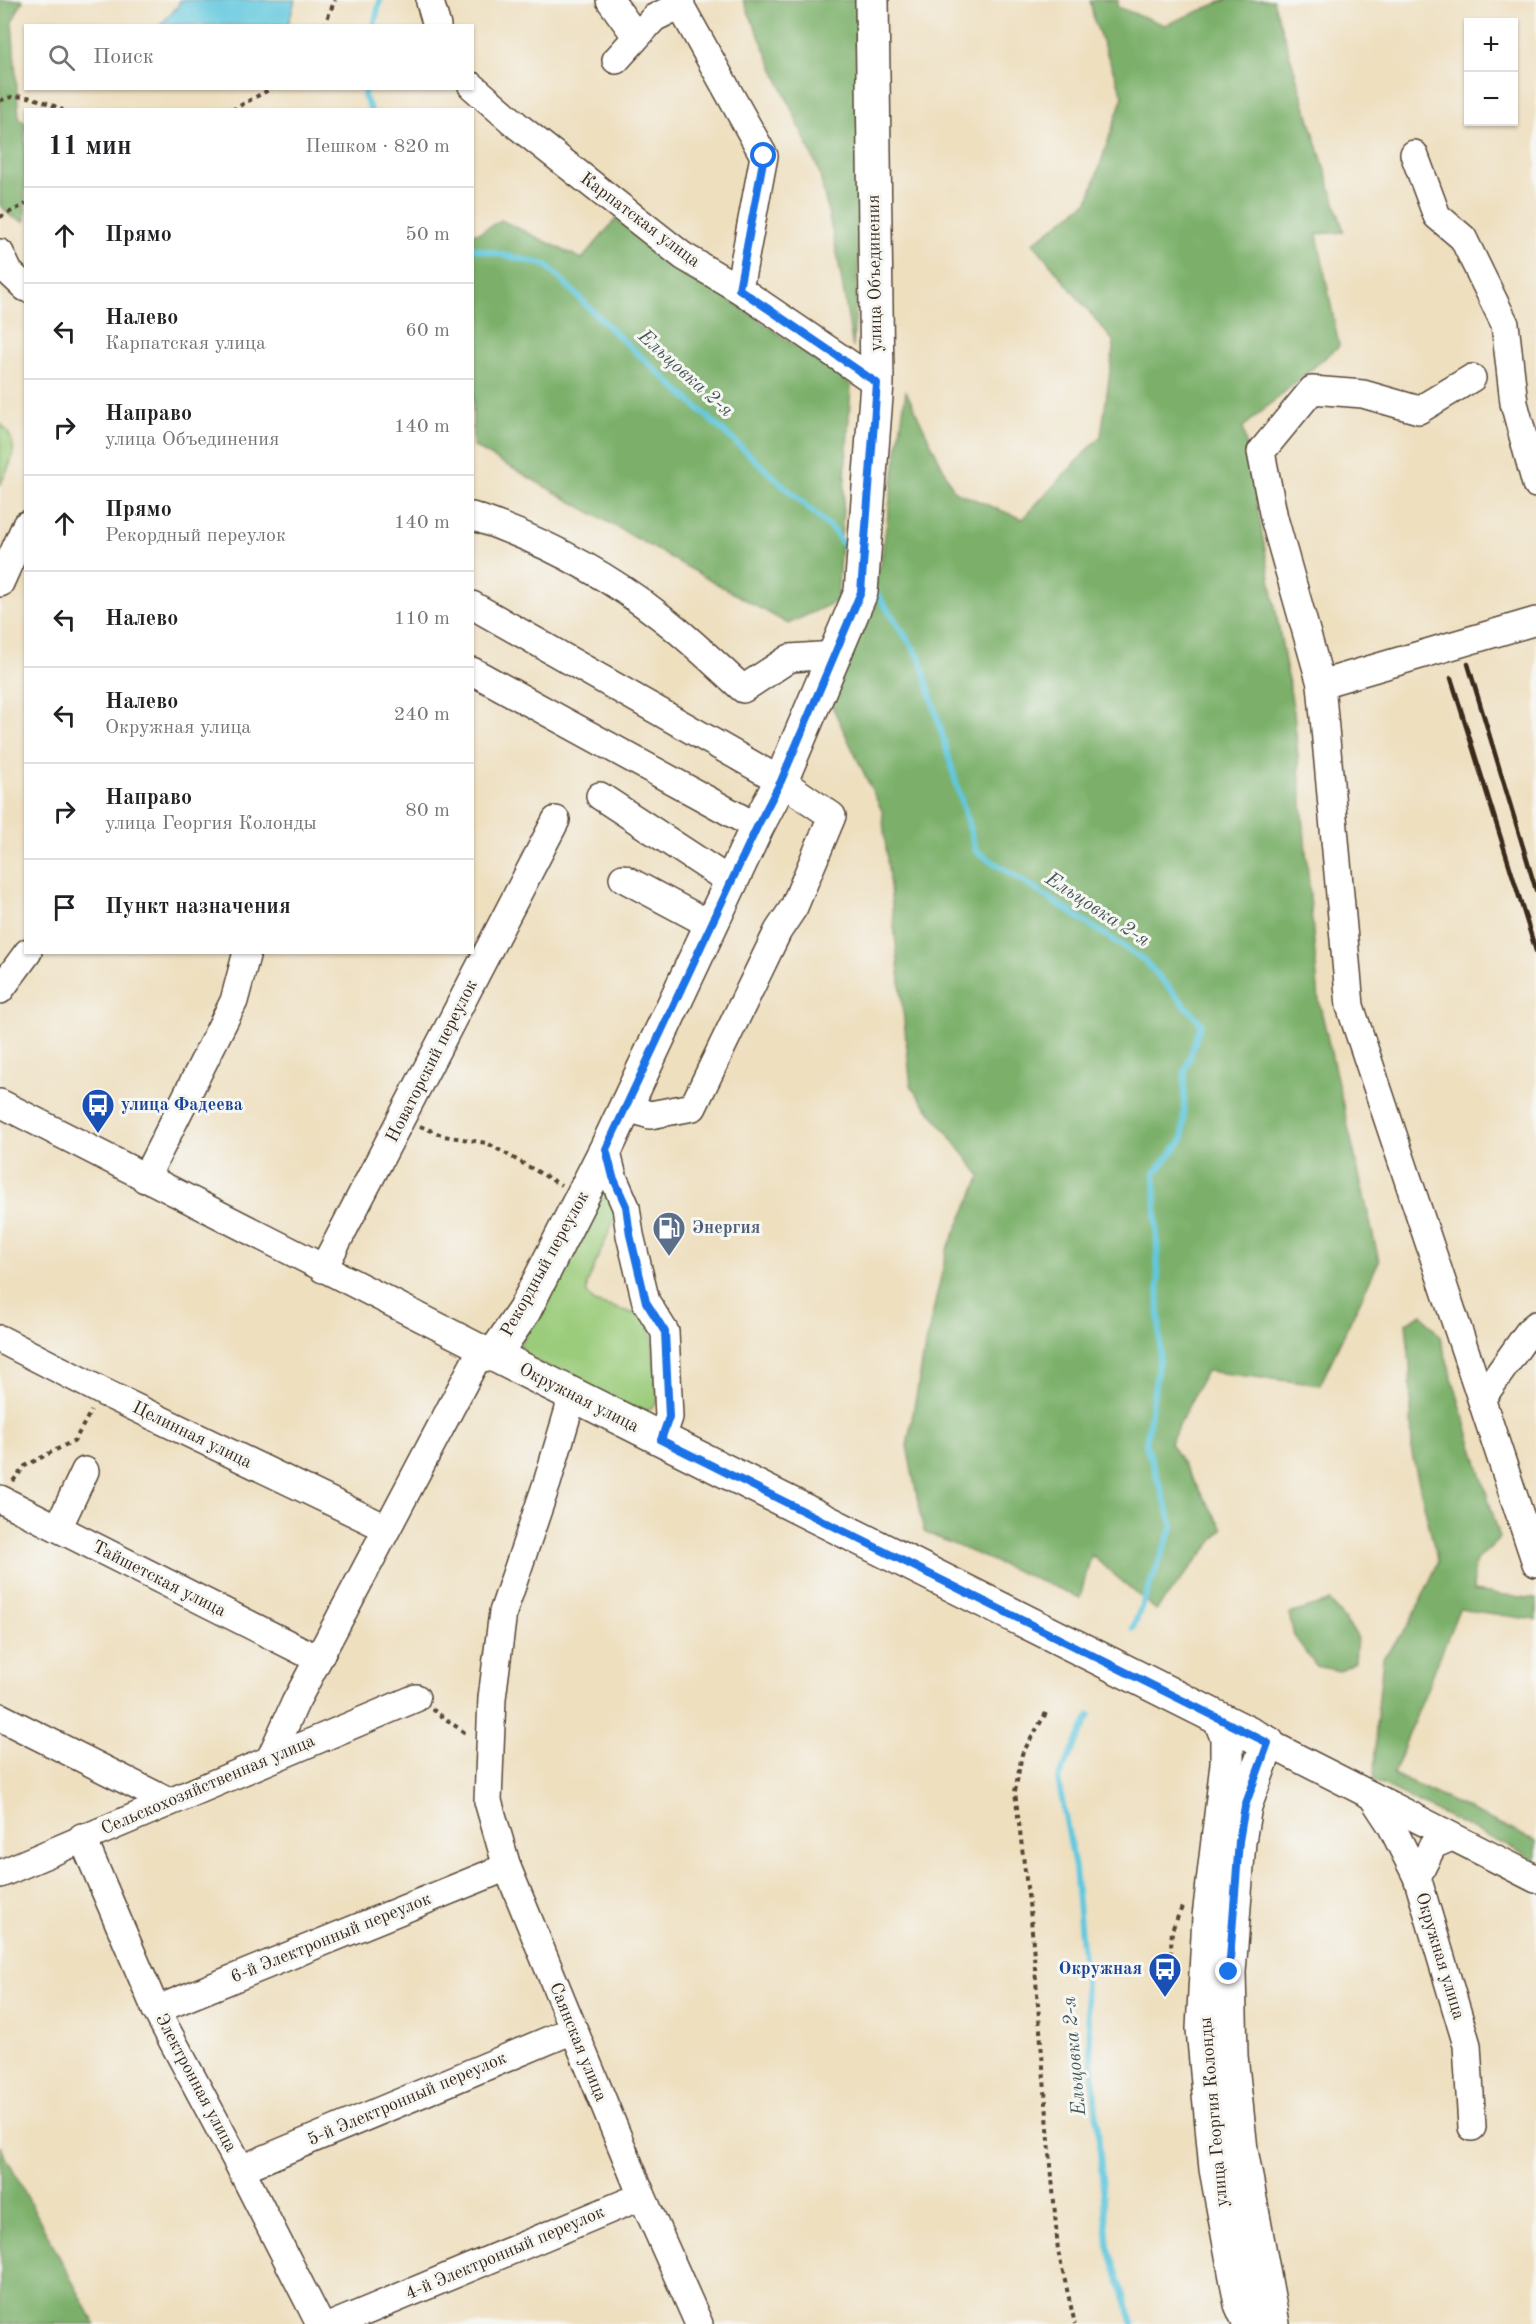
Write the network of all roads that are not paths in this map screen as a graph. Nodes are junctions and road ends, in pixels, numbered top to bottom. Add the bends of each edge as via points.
1 (431, 0) edge
2 (610, 0) edge
3 (872, 0) edge
4 (680, 2) edge
5 (436, 24) edge
6 (636, 36) junction
7 (616, 60) dead end
8 (474, 88) edge
9 (1414, 154) dead end
10 (0, 253) edge
11 (24, 286) edge
12 (739, 289) junction
13 (1472, 378) dead end
14 (877, 383) junction
15 (1536, 484) edge
16 (474, 517) edge
17 (24, 529) edge
18 (0, 582) edge
19 (474, 606) edge
20 (1536, 621) edge
21 (834, 655) junction
22 (474, 672) edge
23 (1321, 684) junction
24 (781, 781) junction
25 (600, 796) dead end
26 (556, 820) dead end
27 (757, 827) junction
28 (623, 878) dead end
29 (731, 882) junction
30 (711, 925) junction
31 (27, 954) edge
32 (246, 954) edge
33 (0, 990) edge
34 (0, 1103) edge
35 (626, 1107) junction
36 (606, 1149) junction
37 (145, 1179) junction
38 (323, 1269) junction
39 (1536, 1324) edge
40 (0, 1339) edge
41 (494, 1355) junction
42 (569, 1393) junction
43 (1482, 1398) junction
44 (661, 1440) junction
45 (85, 1471) dead end
46 (1, 1500) edge
47 (58, 1528) junction
48 (386, 1528) junction
49 (1536, 1563) edge
50 (318, 1659) junction
51 (416, 1698) road end
52 (0, 1717) edge
53 (1220, 1720) junction
54 (1268, 1743) junction
55 (270, 1759) junction
56 (1372, 1796) junction
57 (169, 1802) junction
58 (82, 1837) junction
59 (1452, 1837) junction
60 (507, 1867) junction
61 (0, 1874) edge
62 (1417, 1877) junction
63 (1536, 1879) edge
64 (156, 2010) junction
65 (573, 2030) junction
66 (1472, 2127) dead end
67 (241, 2169) junction
68 (642, 2196) junction
69 (320, 2324) edge
70 (335, 2324) edge
71 (699, 2324) edge
72 (1250, 2324) edge
73 (1273, 2324) edge

1 - 5 street
2 - 6 street
3 - 14 main road, улица Объединения
4 - 6 street via 654,18
4 - 12 street via 764,156
6 - 7 street
8 - 12 street, Карпатская улица via 683,256
9 - 15 street via 1437,216 1463,238 1505,324 1514,403
10 - 11 street via 9,272
12 - 14 street, Карпатская улица
13 - 23 street via 1419,411 1363,394 1312,390 1261,452 1274,518
14 - 21 main road, улица Объединения via 861,592
16 - 21 street via 513,530 602,576 661,617 743,689 790,658
17 - 18 street
19 - 24 street
20 - 23 street
21 - 24 main road, улица Объединения
22 - 27 street
23 - 43 street via 1350,1006
24 - 27 main road, Рекордный переулок
24 - 35 street via 832,816 794,907 778,931 693,1107 650,1115
25 - 29 street
26 - 38 street, Новаторский переулок
27 - 29 main road, Рекордный переулок
28 - 30 street
29 - 30 main road, Рекордный переулок
30 - 35 main road, Рекордный переулок
31 - 33 street
32 - 37 street via 234,1001
34 - 37 street
35 - 36 main road, Рекордный переулок
36 - 41 main road, Рекордный переулок via 524,1311
36 - 44 street via 626,1206 646,1302 665,1332 669,1417
37 - 38 street
38 - 41 street
39 - 43 street
40 - 48 street, Целинная улица
41 - 42 main road, Окружная улица
41 - 48 street via 476,1360
42 - 44 main road, Окружная улица
42 - 60 street, Саянская улица via 569,1409 547,1483 503,1612 492,1698 488,1801
43 - 49 street
44 - 53 main road, Окружная улица
45 - 47 street
46 - 47 street, Тайшетская улица
47 - 50 street, Тайшетская улица
48 - 50 street
50 - 55 street
51 - 55 street, Сельскохозяйственная улица
52 - 57 street
53 - 54 main road, Окружная улица
53 - 72 main road, улица Георгия Колонды via 1227,1737 1227,1764 1209,1917 1203,2029 1216,2169 1241,2304
54 - 56 street, Окружная улица
54 - 73 main road, улица Георгия Колонды via 1245,1806 1239,1841 1229,1972 1241,2150
55 - 57 street, Сельскохозяйственная улица
56 - 59 street, Окружная улица
56 - 62 street, Окружная улица
57 - 58 street, Сельскохозяйственная улица
58 - 61 street, Сельскохозяйственная улица
58 - 64 street, Электронная улица
59 - 62 street via 1433,1845
59 - 63 street, Окружная улица
60 - 64 street, 6-й Электронный переулок
60 - 65 street, Саянская улица
62 - 66 street, Окружная улица via 1467,2045
64 - 67 street, Электронная улица
65 - 67 street, 5-й Электронный переулок
65 - 68 street, Саянская улица
67 - 69 street, Электронная улица
68 - 70 street, 4-й Электронный переулок
68 - 71 street, Саянская улица

